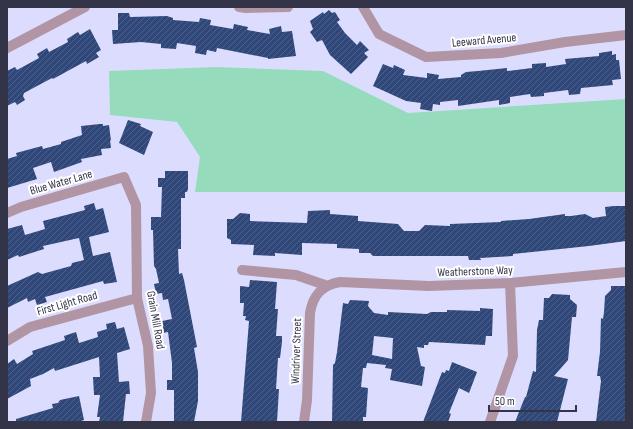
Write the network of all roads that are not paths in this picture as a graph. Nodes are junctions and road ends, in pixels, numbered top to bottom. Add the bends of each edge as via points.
1 (85, 7) edge
2 (239, 7) edge
3 (288, 7) edge
4 (363, 7) edge
5 (626, 35) edge
6 (7, 48) edge
7 (124, 178) joint
8 (7, 213) edge
9 (242, 270) dead end
10 (626, 272) edge
11 (510, 283) junction
12 (325, 285) junction
13 (137, 298) junction
14 (7, 341) edge
15 (146, 422) edge
16 (304, 422) edge
17 (490, 422) edge

1 - 6 street
2 - 3 street
4 - 5 street, Leeward Avenue via 379,34 426,57 501,53
7 - 8 street, Blue Water Lane via 21,206
7 - 13 street, Grain Mill Road via 136,205
9 - 12 street via 296,275
10 - 11 street, Weatherstone Way
11 - 12 street, Weatherstone Way via 429,286 340,282
11 - 17 street via 513,356
12 - 16 street, Windriver Street via 313,300 310,313
13 - 14 street, First Light Road via 30,327
13 - 15 street, Grain Mill Road via 148,346 151,393

